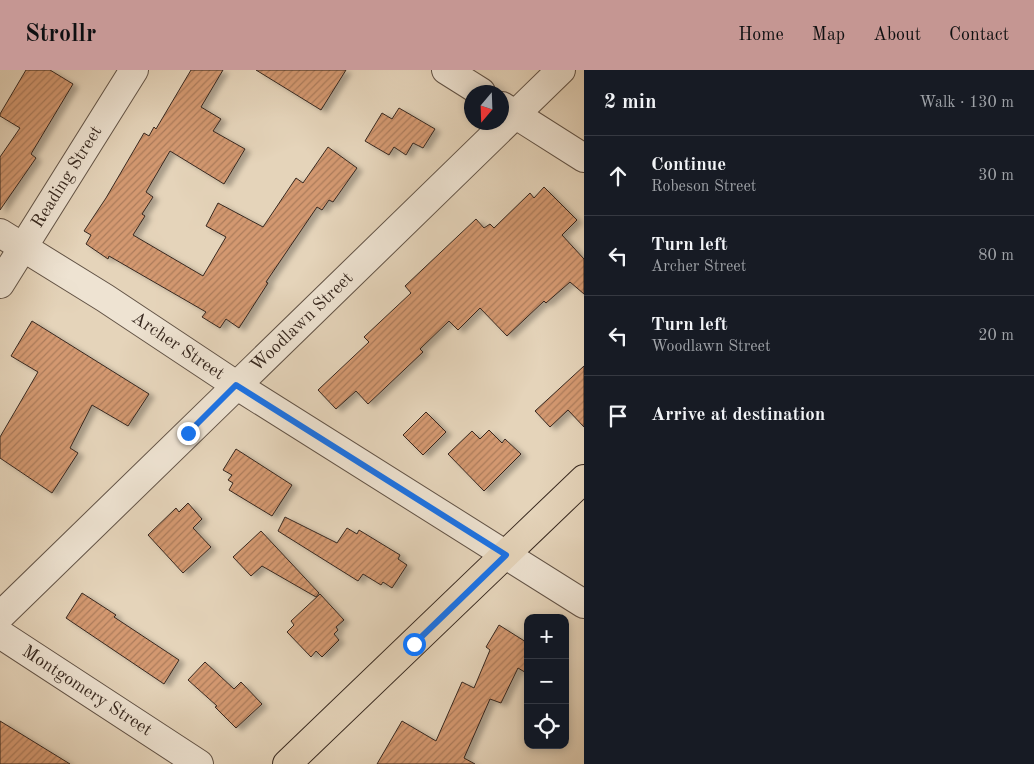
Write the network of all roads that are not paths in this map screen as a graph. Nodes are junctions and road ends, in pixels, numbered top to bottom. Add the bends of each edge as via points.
1 (134, 70) edge
2 (446, 70) edge
3 (561, 70) edge
4 (470, 85) edge
5 (509, 109) edge
6 (509, 111) edge
7 (488, 130) edge
8 (584, 158) edge
9 (0, 233) edge
10 (23, 247) junction
11 (0, 284) edge
12 (236, 385) junction
13 (584, 479) edge
14 (506, 555) junction
15 (584, 604) edge
16 (0, 616) edge
17 (0, 634) edge
18 (199, 764) edge
19 (287, 764) edge

1 - 10 street, Reading Street
2 - 4 street
3 - 5 street, Woodlawn Street
6 - 8 street
7 - 12 street, Woodlawn Street
9 - 10 street, Archer Street
10 - 11 street, Reading Street
10 - 12 street, Archer Street
12 - 14 street, Archer Street
12 - 16 street, Woodlawn Street
13 - 14 main road
14 - 15 street, Archer Street
14 - 19 main road
17 - 18 street, Montgomery Street

